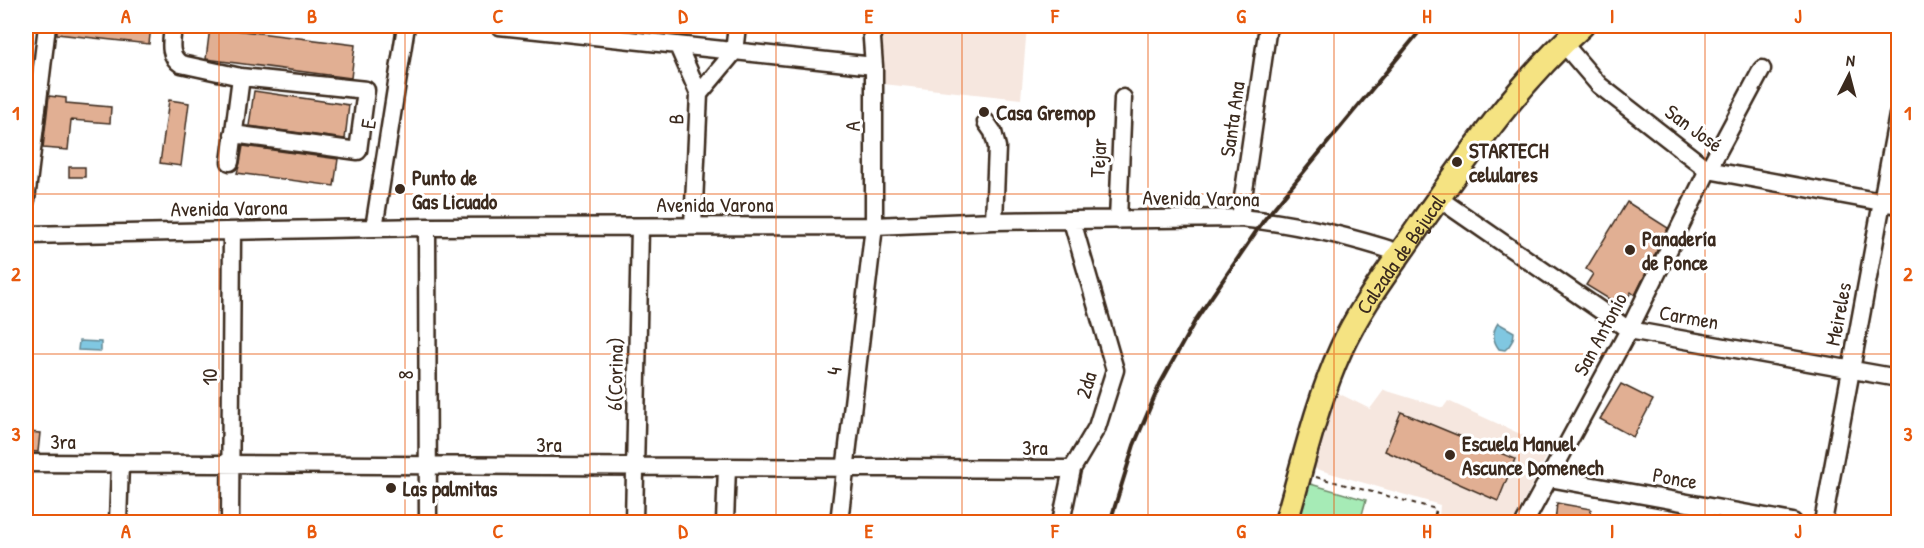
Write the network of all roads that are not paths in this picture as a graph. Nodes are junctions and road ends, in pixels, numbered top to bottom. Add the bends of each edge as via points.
1 (47, 26) edge
2 (173, 26) edge
3 (406, 26) edge
4 (499, 26) edge
5 (520, 26) edge
6 (737, 26) edge
7 (871, 26) edge
8 (1268, 26) edge
9 (1582, 26) edge
10 (628, 33) edge
11 (1563, 43) junction
12 (678, 46) junction
13 (734, 52) junction
14 (874, 66) junction
15 (1762, 69) dead end
16 (241, 77) junction
17 (699, 94) junction
18 (1123, 98) dead end
19 (1899, 115) edge
20 (986, 122) dead end
21 (233, 134) junction
22 (230, 162) dead end
23 (1708, 170) junction
24 (1438, 198) junction
25 (26, 200) edge
26 (1891, 204) edge
27 (1240, 218) junction
28 (1118, 220) junction
29 (994, 221) junction
30 (1072, 221) junction
31 (640, 226) junction
32 (693, 226) junction
33 (874, 226) junction
34 (427, 227) junction
35 (374, 228) junction
36 (232, 231) junction
37 (26, 235) edge
38 (1400, 253) junction
39 (1629, 330) junction
40 (1851, 369) junction
41 (1899, 378) edge
42 (26, 463) edge
43 (120, 464) junction
44 (231, 464) junction
45 (428, 466) junction
46 (637, 467) junction
47 (728, 467) junction
48 (846, 469) junction
49 (1072, 469) junction
50 (1549, 478) junction
51 (118, 522) edge
52 (230, 522) edge
53 (428, 522) edge
54 (634, 522) edge
55 (725, 522) edge
56 (839, 522) edge
57 (1061, 522) edge
58 (1286, 522) edge
59 (1525, 522) edge
60 (1793, 522) edge
61 (1823, 522) edge

1 - 25 street
2 - 16 street via 174,59 181,64
3 - 35 street, E
4 - 5 street
5 - 10 street
6 - 13 street
7 - 14 street, A
8 - 27 street, Santa Ana
9 - 11 main road, Calzada de Bejucal
10 - 12 street
11 - 23 street, San José via 1599,85
11 - 24 main road, Calzada de Bejucal via 1521,87
12 - 13 street
12 - 17 street
13 - 14 street
13 - 17 street, B
14 - 33 street, A
15 - 23 street, San Antonio
16 - 21 street
16 - 21 street via 366,90 358,151
17 - 32 street, B
18 - 28 street, Tejar
19 - 26 street, Meireles
20 - 29 street via 997,147
21 - 22 street
23 - 26 street, San José
23 - 39 street, San Antonio
24 - 38 main road, Calzada de Bejucal
24 - 39 street, Carmen
26 - 40 street, Meireles
27 - 28 street, Avenida Varona
27 - 38 street, Avenida Varona via 1264,220
28 - 30 street, Avenida Varona
29 - 30 street, Avenida Varona
29 - 33 street, Avenida Varona
30 - 49 street, 2da via 1115,370 1097,427
31 - 32 street, Avenida Varona
31 - 34 street, Avenida Varona
31 - 46 street, 6(Corina)
32 - 33 street, Avenida Varona
33 - 48 street, 4
34 - 35 street, Avenida Varona
34 - 45 street, 8
35 - 36 street, Avenida Varona
36 - 37 street, Avenida Varona
36 - 44 street, 10
38 - 58 main road, Calzada de Bejucal via 1342,347 1324,390
39 - 40 street, Carmen
39 - 50 street, San Antonio
40 - 41 street, Carmen
40 - 61 street, Meireles
42 - 43 street, 3ra
43 - 44 street, 3ra
43 - 51 street
44 - 45 street, 3ra
44 - 52 street, 10
45 - 46 street, 3ra
45 - 53 street, 8
46 - 47 street, 3ra
46 - 54 street, 6(Corina)
47 - 48 street, 3ra
47 - 55 street
48 - 49 street, 3ra
48 - 56 street, 4
49 - 57 street, 2da
50 - 59 street, San Antonio
50 - 60 street, Ponce

